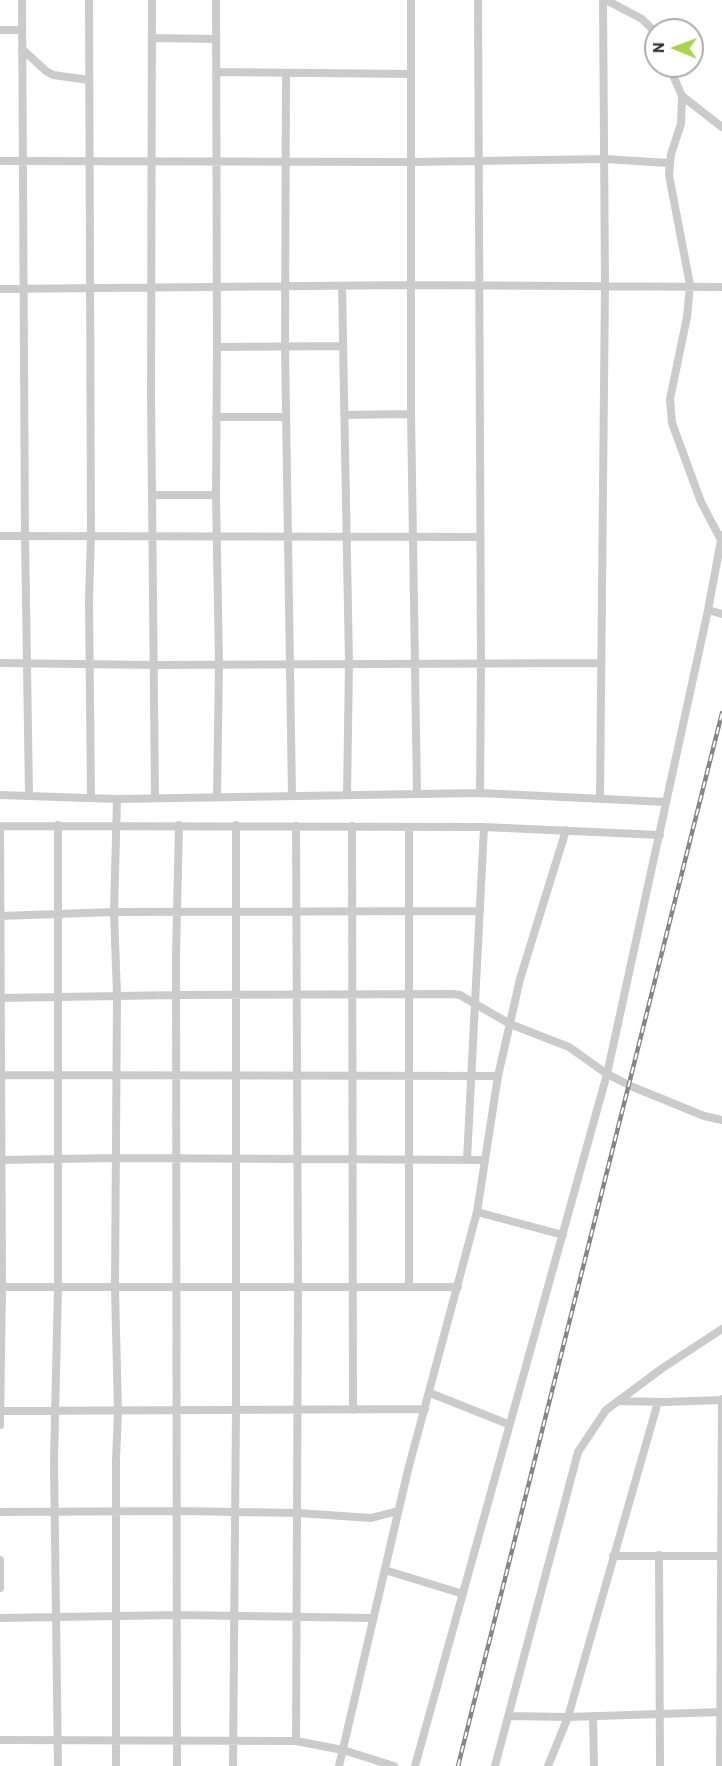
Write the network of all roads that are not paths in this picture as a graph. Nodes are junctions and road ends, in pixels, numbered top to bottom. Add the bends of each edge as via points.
1 (22, 0) edge
2 (89, 0) edge
3 (152, 0) edge
4 (216, 0) edge
5 (411, 0) edge
6 (478, 0) edge
7 (605, 0) edge
8 (644, 21) edge
9 (0, 30) edge
10 (22, 30) junction
11 (152, 38) junction
12 (216, 39) junction
13 (22, 49) junction
14 (216, 72) junction
15 (286, 73) junction
16 (411, 74) junction
17 (674, 78) edge
18 (89, 80) junction
19 (682, 96) junction
20 (722, 127) edge
21 (605, 159) junction
22 (216, 160) junction
23 (286, 160) junction
24 (479, 160) junction
25 (0, 161) edge
26 (22, 161) junction
27 (89, 161) junction
28 (152, 161) junction
29 (412, 162) junction
30 (669, 163) junction
31 (412, 285) junction
32 (478, 285) junction
33 (605, 285) junction
34 (690, 285) junction
35 (285, 286) junction
36 (342, 286) junction
37 (722, 286) edge
38 (152, 287) junction
39 (217, 287) junction
40 (90, 288) junction
41 (0, 289) edge
42 (24, 289) junction
43 (285, 346) junction
44 (343, 346) junction
45 (217, 347) junction
46 (411, 414) junction
47 (344, 415) junction
48 (216, 417) junction
49 (286, 417) junction
50 (153, 495) junction
51 (216, 495) junction
52 (0, 536) edge
53 (25, 536) junction
54 (91, 536) junction
55 (154, 536) junction
56 (288, 537) junction
57 (346, 537) junction
58 (480, 537) junction
59 (721, 537) edge
60 (216, 538) junction
61 (412, 538) junction
62 (708, 610) junction
63 (722, 614) edge
64 (0, 663) edge
65 (27, 663) junction
66 (90, 663) junction
67 (349, 663) junction
68 (416, 663) junction
69 (601, 663) junction
70 (219, 664) junction
71 (290, 664) junction
72 (481, 664) junction
73 (154, 665) junction
74 (417, 793) junction
75 (480, 793) junction
76 (0, 795) edge
77 (29, 795) junction
78 (347, 795) junction
79 (292, 796) junction
80 (217, 797) junction
81 (600, 797) junction
82 (91, 798) junction
83 (154, 798) junction
84 (117, 799) junction
85 (666, 802) junction
86 (58, 825) junction
87 (178, 825) junction
88 (236, 825) junction
89 (0, 826) edge
90 (117, 826) junction
91 (296, 826) junction
92 (352, 826) junction
93 (409, 827) junction
94 (484, 827) junction
95 (566, 830) junction
96 (660, 835) junction
97 (296, 911) junction
98 (410, 911) junction
99 (480, 911) junction
100 (114, 912) junction
101 (177, 912) junction
102 (236, 912) junction
103 (351, 912) junction
104 (58, 914) junction
105 (0, 916) edge
106 (117, 995) junction
107 (177, 995) junction
108 (236, 995) junction
109 (352, 995) junction
110 (410, 995) junction
111 (298, 996) junction
112 (58, 997) junction
113 (0, 998) edge
114 (475, 1005) junction
115 (510, 1024) junction
116 (607, 1074) junction
117 (0, 1075) edge
118 (57, 1075) junction
119 (117, 1076) junction
120 (177, 1076) junction
121 (235, 1076) junction
122 (296, 1076) junction
123 (352, 1076) junction
124 (410, 1076) junction
125 (471, 1076) junction
126 (498, 1076) junction
127 (722, 1120) edge
128 (115, 1158) junction
129 (178, 1158) junction
130 (235, 1158) junction
131 (58, 1159) junction
132 (0, 1160) edge
133 (298, 1160) junction
134 (353, 1160) junction
135 (409, 1160) junction
136 (467, 1160) junction
137 (485, 1160) junction
138 (477, 1212) junction
139 (562, 1235) junction
140 (298, 1286) junction
141 (409, 1286) junction
142 (1, 1287) edge
143 (58, 1287) junction
144 (178, 1287) junction
145 (235, 1287) junction
146 (353, 1287) junction
147 (458, 1287) junction
148 (115, 1288) junction
149 (722, 1329) edge
150 (0, 1388) edge
151 (430, 1393) junction
152 (722, 1399) edge
153 (618, 1401) junction
154 (658, 1402) junction
155 (425, 1409) junction
156 (178, 1410) junction
157 (236, 1410) junction
158 (297, 1410) junction
159 (353, 1410) junction
160 (0, 1411) edge
161 (55, 1411) junction
162 (118, 1412) junction
163 (508, 1424) junction
164 (0, 1425) edge
165 (178, 1511) junction
166 (398, 1511) junction
167 (0, 1512) edge
168 (55, 1512) junction
169 (116, 1512) junction
170 (235, 1512) junction
171 (298, 1513) junction
172 (659, 1555) junction
173 (613, 1556) junction
174 (721, 1556) edge
175 (0, 1560) edge
176 (385, 1570) junction
177 (0, 1588) edge
178 (463, 1594) junction
179 (117, 1615) junction
180 (178, 1615) junction
181 (234, 1616) junction
182 (297, 1616) junction
183 (56, 1617) junction
184 (0, 1618) edge
185 (372, 1618) junction
186 (720, 1712) edge
187 (659, 1713) junction
188 (509, 1716) junction
189 (593, 1716) junction
190 (568, 1717) junction
191 (177, 1739) junction
192 (232, 1739) junction
193 (0, 1740) edge
194 (58, 1740) junction
195 (116, 1740) junction
196 (296, 1741) junction
197 (343, 1750) junction
198 (58, 1766) edge
199 (116, 1766) edge
200 (177, 1766) edge
201 (233, 1766) edge
202 (339, 1766) edge
203 (394, 1766) edge
204 (415, 1766) edge
205 (496, 1766) edge
206 (548, 1766) edge
207 (594, 1766) edge
208 (660, 1766) edge
209 (720, 1766) edge

1 - 10 street
2 - 18 street
3 - 11 street
4 - 12 street
5 - 16 street
6 - 24 street
7 - 8 street
7 - 21 street
9 - 10 street
10 - 13 street
11 - 12 street
11 - 28 street
12 - 14 street
13 - 18 street via 53,75
13 - 26 street
14 - 15 street
14 - 22 street
15 - 16 street
15 - 23 street
16 - 29 street
17 - 19 street
18 - 27 street
19 - 20 street
19 - 30 street via 681,124
21 - 24 street
21 - 30 street
21 - 33 street
22 - 23 street
22 - 28 street
22 - 39 street
23 - 29 street
23 - 35 street
24 - 29 street
24 - 32 street
25 - 26 street
26 - 27 street
26 - 42 street
27 - 28 street
27 - 40 street
28 - 38 street
29 - 31 street
30 - 34 street
31 - 32 street
31 - 36 street
31 - 46 street
32 - 33 street
32 - 58 street
33 - 34 street
33 - 69 street
34 - 37 street
34 - 59 street via 670,399 672,423 701,502
35 - 36 street
35 - 39 street
35 - 43 street
36 - 44 street
38 - 39 street
38 - 40 street
38 - 50 street
39 - 45 street
40 - 42 street
40 - 54 street
41 - 42 street
42 - 53 street
43 - 44 street
43 - 45 street
43 - 49 street
44 - 47 street
45 - 48 street
46 - 47 street
46 - 61 street
47 - 57 street
48 - 49 street
48 - 51 street
49 - 56 street
50 - 51 street
50 - 55 street
51 - 60 street
52 - 53 street
53 - 54 street
53 - 65 street
54 - 55 street
54 - 66 street
55 - 60 street
55 - 73 street
56 - 57 street
56 - 60 street
56 - 71 street
57 - 61 street
57 - 67 street
58 - 61 street
58 - 72 street
59 - 62 street
60 - 70 street
61 - 68 street
62 - 63 street
62 - 85 street
64 - 65 street
65 - 66 street
65 - 77 street
66 - 73 street
66 - 82 street
67 - 68 street
67 - 71 street
67 - 78 street
68 - 72 street
68 - 74 street
69 - 72 street
69 - 81 street
70 - 71 street
70 - 73 street
70 - 80 street
71 - 79 street
72 - 75 street
73 - 83 street
74 - 75 street
74 - 78 street
75 - 81 street
76 - 77 street
77 - 82 street
78 - 79 street
79 - 80 street
80 - 83 street
81 - 85 street
82 - 84 street
83 - 84 street
84 - 90 street
85 - 96 street
86 - 89 street
86 - 90 street
86 - 104 street
87 - 88 street
87 - 90 street
87 - 101 street
88 - 91 street
88 - 102 street
89 - 105 street
90 - 100 street
91 - 92 street
91 - 97 street
92 - 93 street
92 - 103 street
93 - 94 street
93 - 98 street
94 - 95 street
94 - 99 street
95 - 96 street
95 - 115 street
96 - 116 street
97 - 102 street
97 - 103 street
97 - 111 street
98 - 99 street
98 - 103 street
98 - 110 street
99 - 114 street
100 - 101 street
100 - 104 street
100 - 106 street
101 - 102 street
101 - 107 street
102 - 108 street
103 - 109 street
104 - 105 street
104 - 112 street
105 - 113 street
106 - 107 street
106 - 112 street
106 - 119 street
107 - 108 street
107 - 120 street
108 - 111 street
108 - 121 street
109 - 110 street
109 - 111 street
109 - 123 street
110 - 114 street via 460,995
110 - 124 street
111 - 122 street
112 - 113 street
112 - 118 street
113 - 117 street
114 - 115 street
114 - 125 street
115 - 116 street via 569,1047
115 - 126 street
116 - 127 street
116 - 139 street
117 - 118 street
117 - 132 street
118 - 119 street
118 - 131 street
119 - 120 street
119 - 128 street
120 - 121 street
120 - 129 street
121 - 122 street
121 - 130 street
122 - 123 street
122 - 133 street
123 - 124 street
123 - 134 street
124 - 125 street
124 - 135 street
125 - 126 street
125 - 136 street
126 - 137 street
128 - 129 street
128 - 131 street
128 - 148 street
129 - 130 street
129 - 144 street
130 - 133 street
130 - 145 street
131 - 132 street
131 - 143 street
132 - 142 street
133 - 134 street
133 - 140 street
134 - 135 street
134 - 146 street
135 - 136 street
135 - 141 street
136 - 137 street
137 - 138 street
138 - 139 street
138 - 147 street
139 - 163 street
140 - 145 street
140 - 146 street
140 - 158 street
141 - 146 street
141 - 147 street
142 - 143 street
142 - 150 street
143 - 148 street
143 - 161 street
144 - 145 street
144 - 148 street
144 - 156 street
145 - 157 street
146 - 159 street
147 - 151 street
148 - 162 street
149 - 153 street
150 - 160 street
151 - 155 street
151 - 163 street
152 - 154 street
152 - 174 street
153 - 154 street
153 - 188 street via 601,1415 578,1452
154 - 173 street
155 - 159 street
155 - 166 street
156 - 157 street
156 - 162 street
156 - 165 street
157 - 158 street
157 - 170 street
158 - 159 street
158 - 171 street
160 - 161 street
160 - 164 street
161 - 162 street
161 - 168 street
162 - 169 street
163 - 178 street
165 - 169 street
165 - 170 street
165 - 180 street
166 - 171 street via 371,1518
166 - 176 street
167 - 168 street
168 - 169 street
168 - 183 street
169 - 179 street
170 - 171 street
170 - 181 street
171 - 182 street
172 - 173 street
172 - 174 street
172 - 187 street
173 - 190 street
174 - 186 street
175 - 177 street
176 - 178 street
176 - 185 street
178 - 204 street
179 - 180 street
179 - 183 street
179 - 195 street
180 - 181 street
180 - 191 street
181 - 182 street
181 - 192 street
182 - 185 street
182 - 196 street
183 - 184 street
183 - 194 street
185 - 197 street
186 - 187 street
186 - 209 street
187 - 189 street
187 - 208 street
188 - 190 street
188 - 205 street
189 - 190 street
189 - 207 street
190 - 206 street
191 - 192 street
191 - 195 street
191 - 200 street
192 - 196 street
192 - 201 street
193 - 194 street
194 - 195 street
194 - 198 street
195 - 199 street
196 - 197 street
197 - 202 street
197 - 203 street

